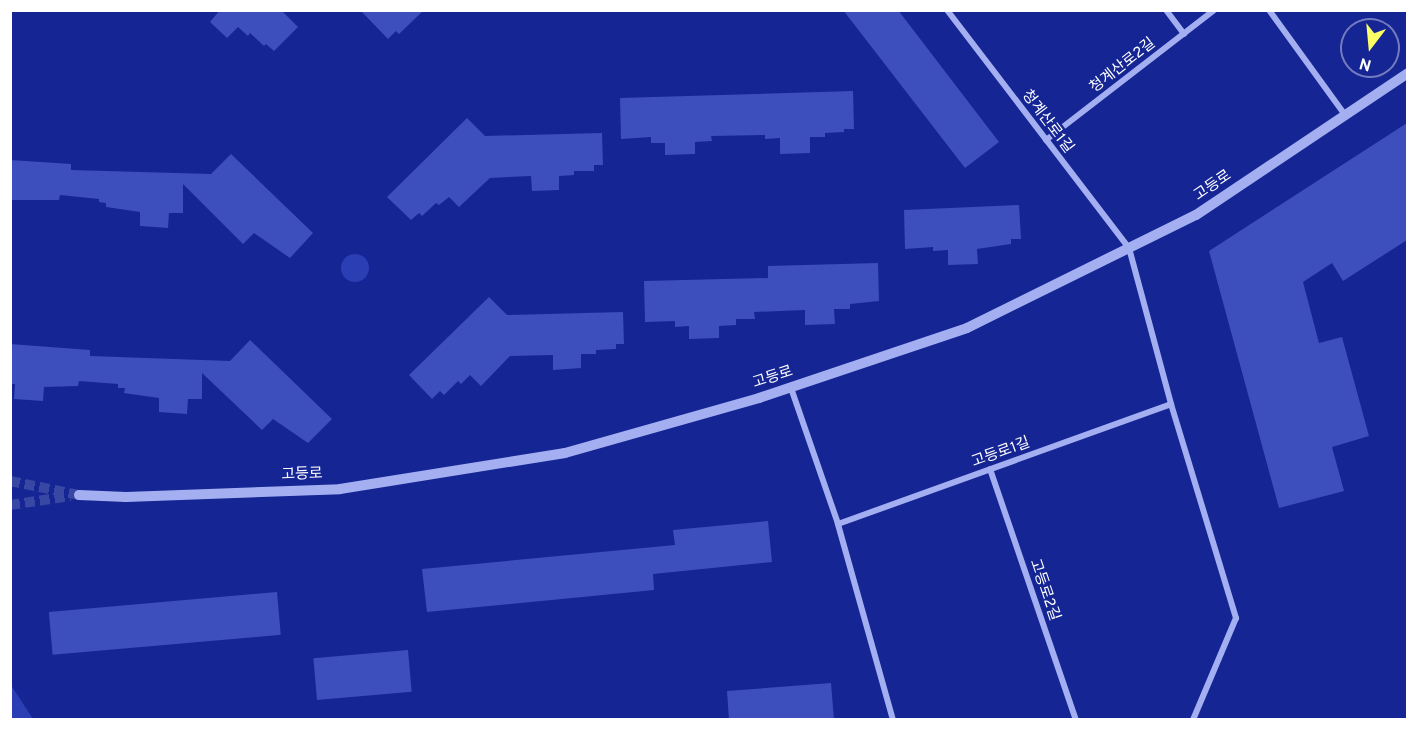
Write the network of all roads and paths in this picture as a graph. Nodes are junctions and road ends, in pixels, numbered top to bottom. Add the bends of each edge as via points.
1 (947, 10) edge
2 (1166, 10) edge
3 (1214, 10) edge
4 (1269, 10) edge
5 (1184, 34) junction
6 (1407, 73) edge
7 (1345, 115) junction
8 (1046, 140) junction
9 (1129, 248) junction
10 (791, 388) junction
11 (1171, 404) junction
12 (990, 469) junction
13 (79, 495) tunnel mouth
14 (838, 524) junction
15 (893, 720) edge
16 (1076, 720) edge
17 (1192, 720) edge

1 - 8 street, 청계산로1길
2 - 5 street
3 - 5 street, 청계산로2길
4 - 7 street
5 - 8 street, 청계산로2길
6 - 7 street, 고등로
7 - 9 street, 고등로 via 1196,215
8 - 9 street, 청계산로1길
9 - 10 street, 고등로 via 967,328
9 - 11 street
10 - 13 street, 고등로 via 565,453 340,489 126,497
10 - 14 street
11 - 12 street, 고등로1길
11 - 17 street via 1236,618
12 - 14 street, 고등로1길
12 - 16 street, 고등로2길
14 - 15 street

